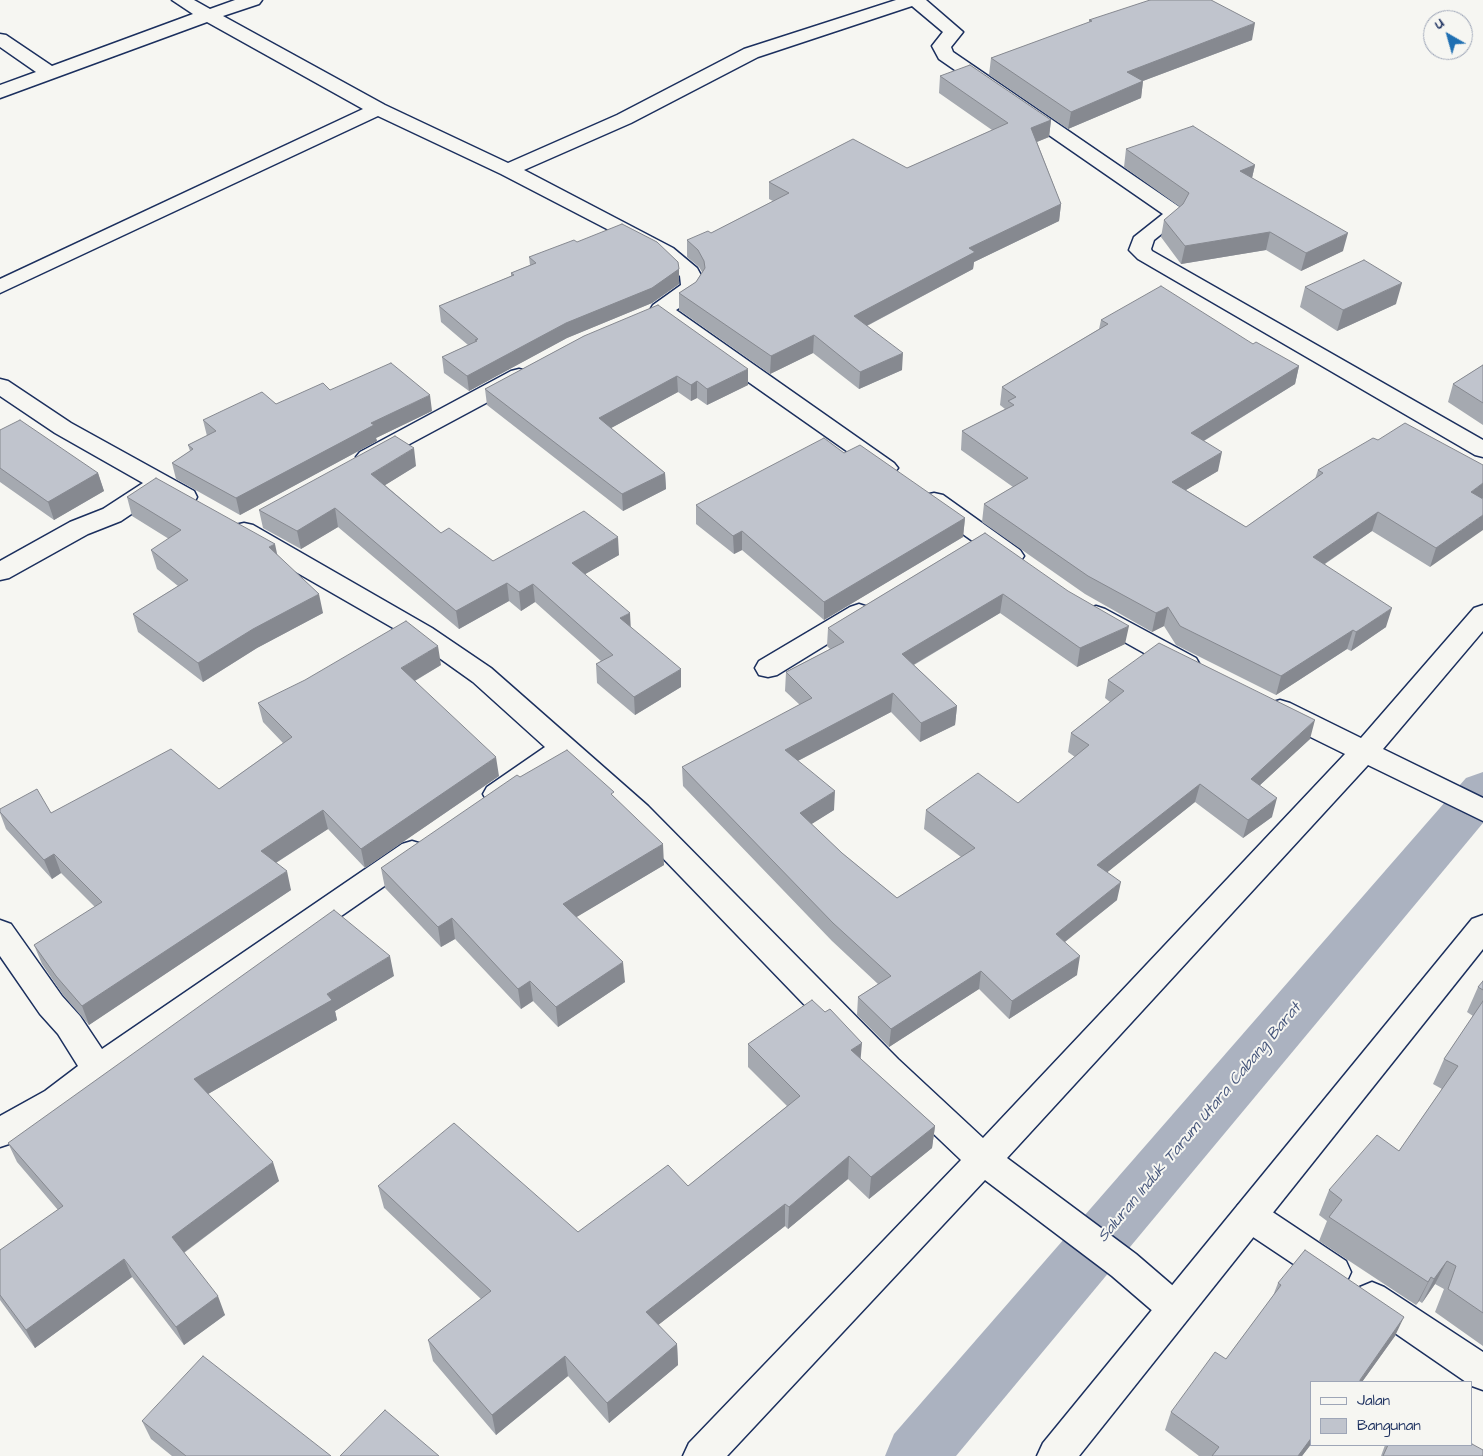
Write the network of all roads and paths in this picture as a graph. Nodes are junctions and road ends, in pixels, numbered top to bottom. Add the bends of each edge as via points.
1 (181, 0) edge
2 (253, 0) edge
3 (915, 0) edge
4 (208, 15) junction
5 (0, 39) edge
6 (50, 72) junction
7 (0, 92) edge
8 (378, 109) junction
9 (508, 170) junction
10 (0, 287) edge
11 (534, 368) edge
12 (0, 386) edge
13 (1483, 450) edge
14 (353, 465) edge
15 (160, 482) junction
16 (263, 515) edge
17 (224, 519) junction
18 (985, 537) junction
19 (960, 552) edge
20 (1030, 570) edge
21 (0, 572) edge
22 (876, 602) edge
23 (1075, 602) edge
24 (1483, 614) edge
25 (768, 668) dead end
26 (1204, 672) edge
27 (1260, 700) edge
28 (564, 748) junction
29 (1378, 757) junction
30 (475, 809) edge
31 (1483, 810) edge
32 (435, 836) edge
33 (1483, 927) edge
34 (0, 932) edge
35 (98, 1070) junction
36 (0, 1133) edge
37 (996, 1169) junction
38 (1250, 1216) junction
39 (1174, 1308) junction
40 (1483, 1373) edge
41 (702, 1456) edge
42 (1056, 1456) edge

1 - 4 street
2 - 4 street
3 - 9 street via 751,53 624,119
3 - 13 street via 954,32 941,46 946,55 1174,212 1170,220 1144,237 1140,250 1145,255
4 - 6 street
4 - 8 street
5 - 6 street
6 - 7 street
8 - 9 street
8 - 10 street
9 - 18 street via 633,233 676,260 689,273 692,285 687,292 652,314
11 - 14 street
12 - 15 street via 63,428
15 - 17 street
15 - 21 street via 112,516 79,528
16 - 17 street
17 - 28 street via 423,634 482,675
18 - 19 street
18 - 20 street
22 - 25 street
23 - 26 street via 1115,627
24 - 29 street
27 - 29 street
28 - 30 street
28 - 37 street via 645,821 887,1069
29 - 31 street
29 - 37 street
32 - 35 street
33 - 38 street
34 - 35 street
35 - 36 street via 56,1101
37 - 39 street
37 - 41 street
38 - 39 street
38 - 40 street
39 - 42 street

